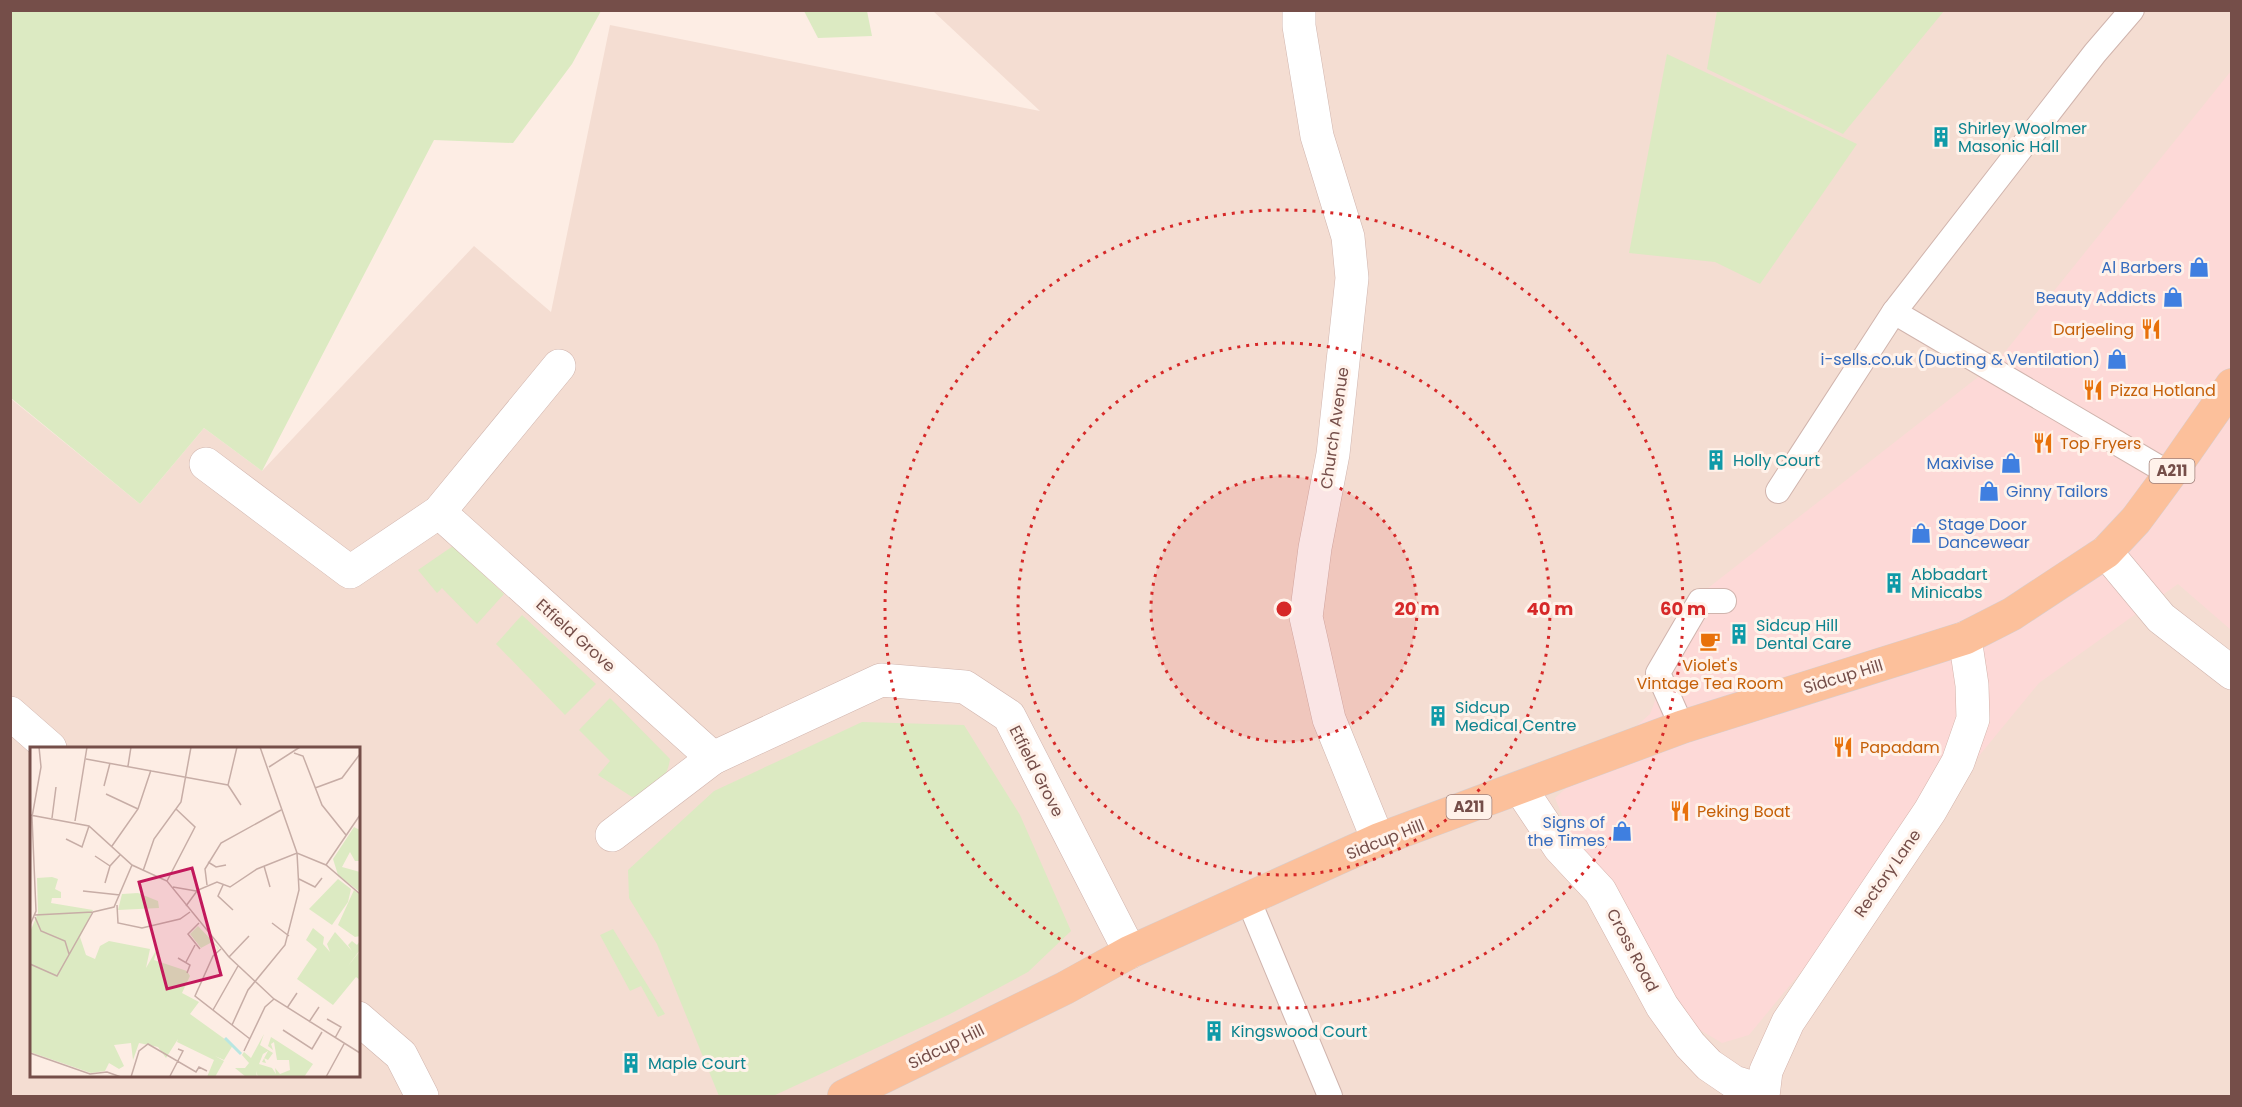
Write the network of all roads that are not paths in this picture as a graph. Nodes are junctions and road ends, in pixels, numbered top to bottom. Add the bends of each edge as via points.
1 (1299, 10) edge
2 (2132, 10) edge
3 (1893, 312) junction
4 (559, 366) dead end
5 (2232, 385) edge
6 (206, 464) dead end
7 (2170, 474) junction
8 (1778, 491) dead end
9 (439, 512) junction
10 (2106, 552) junction
11 (1724, 601) dead end
12 (1965, 638) junction
13 (2232, 673) edge
14 (10, 713) edge
15 (1682, 727) junction
16 (50, 747) edge
17 (713, 758) junction
18 (1520, 788) junction
19 (612, 835) dead end
20 (1378, 840) junction
21 (1248, 899) junction
22 (1130, 952) junction
23 (360, 1020) edge
24 (1763, 1094) edge
25 (422, 1096) edge
26 (844, 1096) edge
27 (1330, 1096) edge

1 - 20 street, Church Avenue via 1317,136 1348,237 1352,278 1333,454 1306,617 1329,719
2 - 3 lane
3 - 7 lane
3 - 8 lane
4 - 9 street
5 - 7 main road, A211
6 - 9 street via 350,572
7 - 10 main road, A211
9 - 17 street, Etfield Grove
10 - 12 main road, Sidcup Hill / A211 via 2012,614
10 - 13 street via 2161,618
11 - 15 lane via 1701,601 1658,673
12 - 15 main road, Sidcup Hill / A211
12 - 24 street, Rectory Lane via 1973,719 1958,762 1930,811 1788,1022 1766,1071
14 - 16 street
15 - 18 main road, Sidcup Hill / A211
17 - 19 street, Etfield Grove
17 - 22 street, Etfield Grove via 881,680 965,687 1009,716
18 - 20 main road, Sidcup Hill / A211
18 - 24 street, Cross Road via 1560,848 1600,891 1662,1006 1690,1045 1709,1065 1734,1082
20 - 21 main road, Sidcup Hill / A211
21 - 22 main road, Sidcup Hill / A211
21 - 27 lane
22 - 26 main road, Sidcup Hill / A211
23 - 25 street via 401,1055

